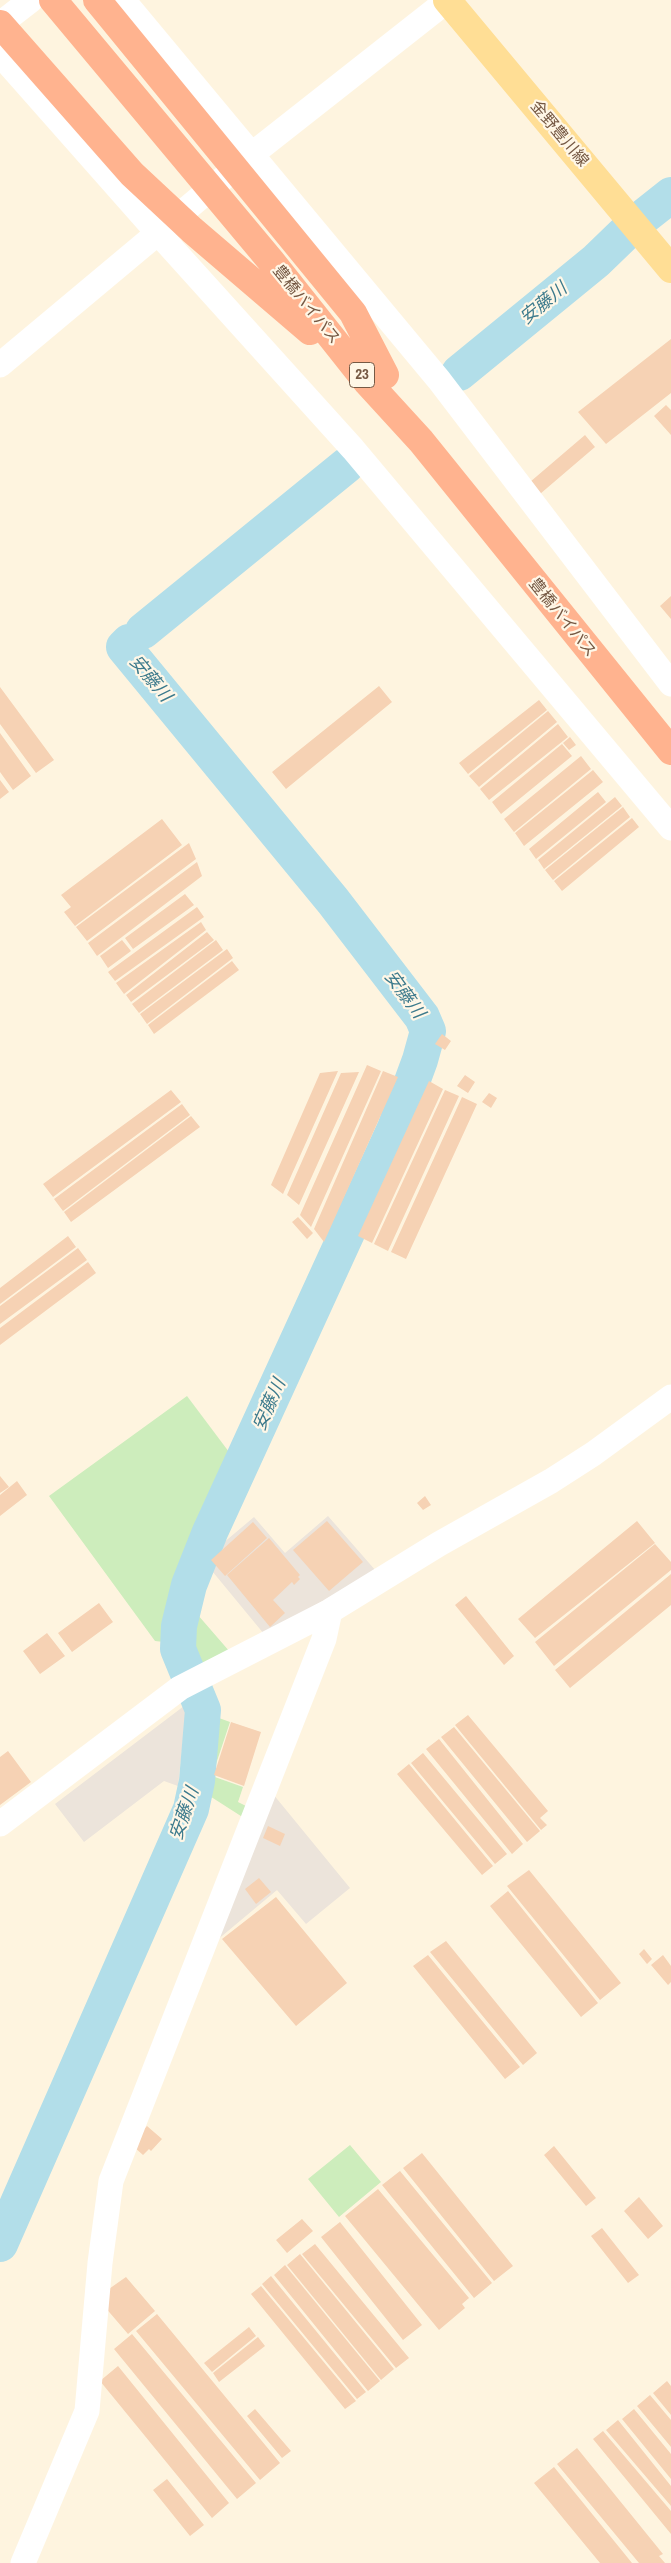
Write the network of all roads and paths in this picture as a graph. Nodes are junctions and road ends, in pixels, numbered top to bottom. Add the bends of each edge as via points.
1 (31, 0) edge
2 (53, 0) edge
3 (74, 0) edge
4 (97, 0) edge
5 (123, 0) edge
6 (447, 0) edge
7 (0, 24) edge
8 (0, 54) edge
9 (251, 155) junction
10 (158, 234) junction
11 (671, 269) edge
12 (0, 365) edge
13 (376, 378) junction
14 (671, 684) edge
15 (671, 727) edge
16 (671, 751) edge
17 (669, 823) edge
18 (671, 1397) edge
19 (330, 1611) junction
20 (0, 1824) edge
21 (23, 2563) edge

1 - 7 street
2 - 13 highway, 豊橋バイパス / 23 via 271,261
3 - 13 highway, 豊橋バイパス / 23
4 - 13 highway via 353,313
5 - 9 street
6 - 9 street
6 - 11 main road, 金野豊川線
7 - 13 highway via 132,174 192,230
8 - 10 street
9 - 10 street
9 - 14 street via 439,380
10 - 12 street
10 - 17 street via 353,449
13 - 15 highway, 豊橋バイパス / 23
13 - 16 highway, 豊橋バイパス / 23 via 421,441
18 - 19 street via 551,1481
19 - 20 street via 192,1682
19 - 21 street via 324,1639 111,2181 100,2262 87,2411

